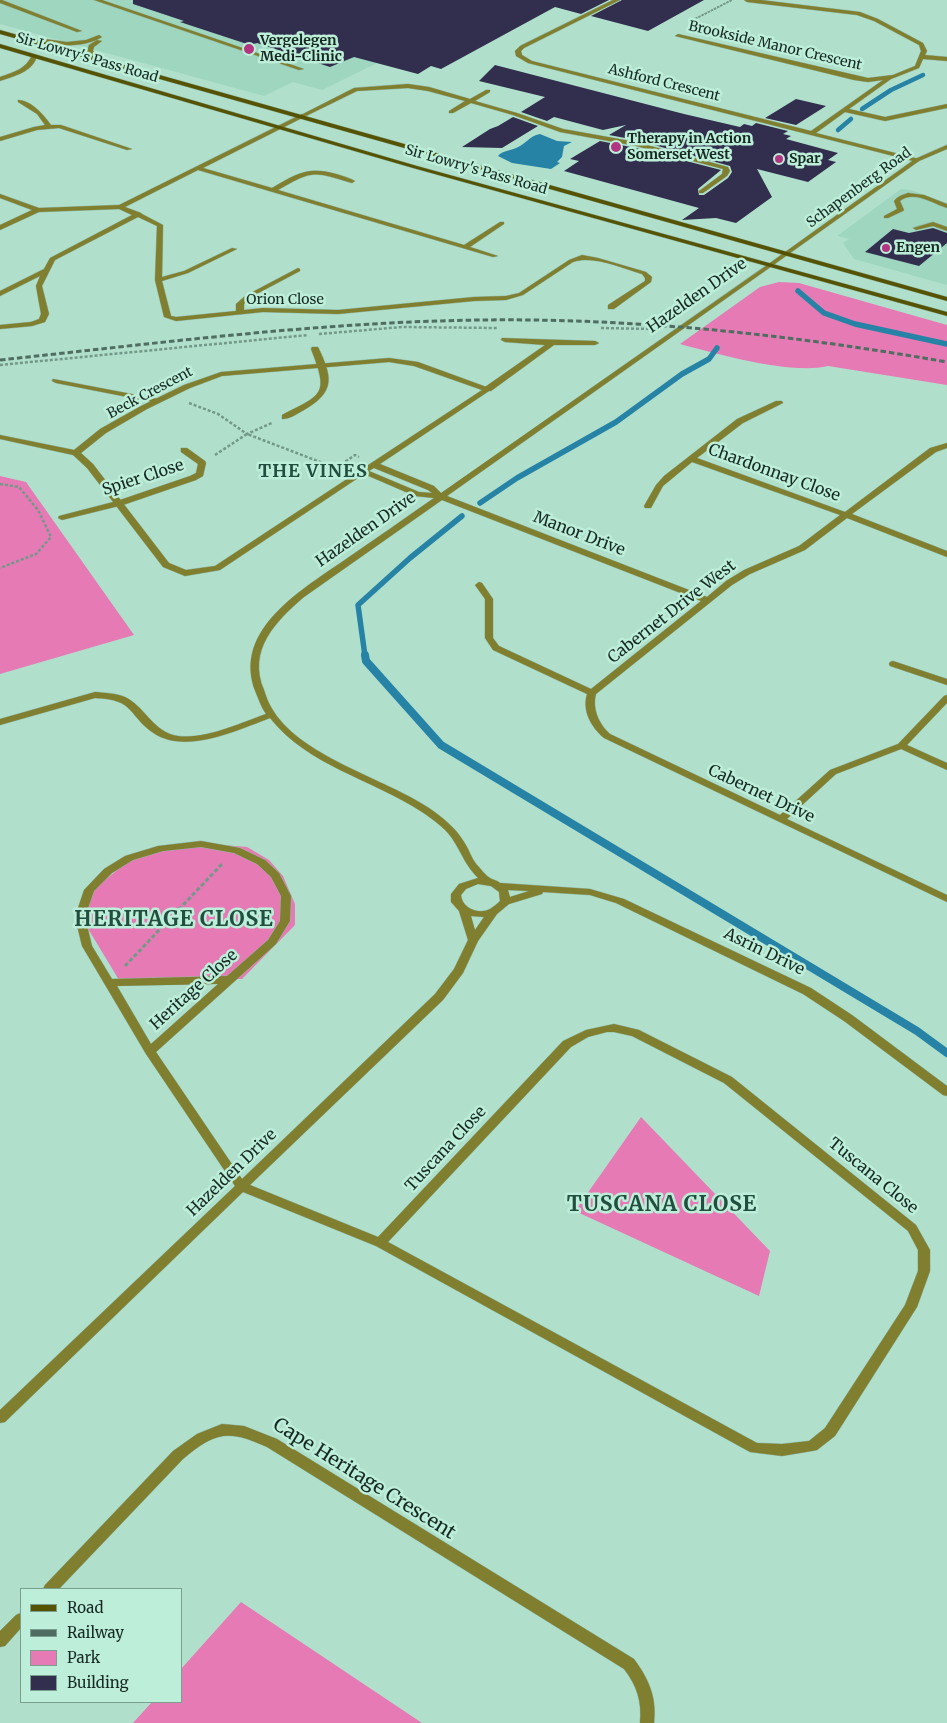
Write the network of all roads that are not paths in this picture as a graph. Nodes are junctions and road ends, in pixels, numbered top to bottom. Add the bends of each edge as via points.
1 (97, 0) edge
2 (617, 0) edge
3 (747, 0) edge
4 (0, 1) edge
5 (79, 31) dead end
6 (0, 32) edge
7 (678, 36) road end
8 (16, 37) junction
9 (0, 46) edge
10 (34, 56) junction
11 (923, 57) junction
12 (947, 59) edge
13 (110, 64) junction
14 (301, 69) dead end
15 (889, 78) junction
16 (0, 79) edge
17 (400, 80) dead end
18 (425, 82) dead end
19 (408, 86) junction
20 (488, 91) dead end
21 (20, 101) dead end
22 (469, 101) junction
23 (947, 106) edge
24 (843, 110) junction
25 (451, 112) dead end
26 (302, 116) junction
27 (49, 126) junction
28 (282, 127) junction
29 (812, 133) junction
30 (0, 139) edge
31 (947, 147) edge
32 (129, 148) dead end
33 (918, 160) junction
34 (197, 168) junction
35 (352, 181) dead end
36 (272, 191) junction
37 (701, 192) dead end
38 (0, 196) edge
39 (947, 206) edge
40 (120, 207) junction
41 (38, 210) junction
42 (139, 214) junction
43 (886, 216) dead end
44 (502, 223) dead end
45 (0, 228) edge
46 (916, 228) dead end
47 (947, 229) edge
48 (465, 247) junction
49 (234, 248) dead end
50 (787, 254) junction
51 (495, 256) dead end
52 (770, 265) junction
53 (298, 270) dead end
54 (45, 271) junction
55 (158, 280) junction
56 (0, 294) edge
57 (947, 299) edge
58 (611, 306) dead end
59 (240, 313) junction
60 (947, 314) edge
61 (0, 327) edge
62 (505, 340) dead end
63 (552, 343) junction
64 (595, 343) dead end
65 (315, 349) dead end
66 (322, 366) junction
67 (56, 380) dead end
68 (488, 389) junction
69 (158, 401) junction
70 (779, 402) dead end
71 (285, 417) road end
72 (0, 437) edge
73 (947, 444) edge
74 (184, 450) dead end
75 (76, 453) junction
76 (691, 459) junction
77 (375, 465) junction
78 (365, 472) junction
79 (440, 496) junction
80 (120, 503) junction
81 (648, 506) dead end
82 (847, 515) junction
83 (62, 518) dead end
84 (947, 554) edge
85 (479, 584) dead end
86 (707, 600) junction
87 (893, 664) dead end
88 (947, 682) edge
89 (592, 693) junction
90 (947, 698) edge
91 (271, 715) junction
92 (0, 722) edge
93 (901, 746) junction
94 (947, 767) edge
95 (780, 819) junction
96 (469, 861) junction
97 (487, 881) junction
98 (467, 883) junction
99 (499, 886) junction
100 (544, 890) junction
101 (947, 898) edge
102 (505, 902) junction
103 (464, 911) junction
104 (493, 912) junction
105 (473, 940) junction
106 (231, 980) junction
107 (110, 983) junction
108 (150, 1051) junction
109 (947, 1092) edge
110 (241, 1186) junction
111 (380, 1243) junction
112 (0, 1418) edge
113 (51, 1588) edge
114 (20, 1620) edge
115 (0, 1641) edge
116 (647, 1723) edge

1 - 14 street
2 - 29 street, Ashford Crescent via 522,47 519,56 530,62
3 - 11 street via 867,16 921,44
4 - 5 street
6 - 8 main road, Sir Lowry's Pass Road
7 - 15 street, Brookside Manor Crescent via 854,78
8 - 13 main road, Sir Lowry's Pass Road
8 - 13 street via 66,45 102,38 89,50
9 - 10 main road, Sir Lowry's Pass Road
10 - 16 street via 29,67
10 - 28 main road, Sir Lowry's Pass Road
11 - 12 street
11 - 15 street, Brookside Manor Crescent via 917,67
13 - 26 main road, Sir Lowry's Pass Road
15 - 24 street
17 - 19 street
18 - 19 street
19 - 22 street
19 - 26 street via 356,89
20 - 22 street
21 - 27 street via 39,113
22 - 25 street
22 - 37 street via 562,131 636,144 726,168 725,175
23 - 24 street via 891,118 875,118
24 - 29 street
26 - 28 street
26 - 50 main road, Sir Lowry's Pass Road
27 - 30 street
27 - 32 street via 69,127
28 - 34 street
28 - 52 main road, Sir Lowry's Pass Road
29 - 33 street, Ashford Crescent
31 - 33 street, Schapenberg Road
33 - 50 street, Schapenberg Road
34 - 36 street
34 - 40 street
35 - 36 street via 312,171
36 - 48 street
38 - 41 street
39 - 43 street via 921,196 906,195 897,201 900,210
40 - 41 street
40 - 42 street, Orion Close
41 - 45 street
42 - 54 street via 61,252
42 - 55 street, Orion Close via 157,222 161,228
44 - 48 street
46 - 47 street via 927,224
48 - 51 street
49 - 55 street via 186,272
50 - 52 street, Schapenberg Road
50 - 57 main road, Sir Lowry's Pass Road
52 - 60 main road, Sir Lowry's Pass Road
52 - 79 street, Hazelden Drive
53 - 59 street via 247,298 240,304
54 - 56 street
54 - 61 street via 39,286 44,317 32,324
55 - 59 street, Orion Close via 166,315 171,318
58 - 59 street, Orion Close via 648,282 649,277 582,257 521,294 506,298 338,312 263,310
62 - 63 street
63 - 64 street
63 - 68 street
65 - 66 street
66 - 68 street, Beck Crescent via 404,361
66 - 69 street, Beck Crescent via 221,374 200,379
66 - 71 street via 327,384 324,392
67 - 69 street
68 - 77 street
69 - 75 street, Beck Crescent via 91,440
70 - 76 street, Chardonnay Close via 740,421
72 - 75 street
73 - 82 street, Cabernet Drive West via 933,450
74 - 80 street, Spier Close via 202,463 200,474
75 - 80 street
76 - 81 street, Chardonnay Close via 660,484
76 - 82 street, Chardonnay Close
77 - 78 street
77 - 79 street via 431,488
78 - 79 street via 418,494
78 - 80 street via 232,560 202,572 185,573 166,566
79 - 86 street, Manor Drive
79 - 91 street, Hazelden Drive via 301,595 270,623 257,649 254,673
80 - 83 street, Spier Close
82 - 84 street, Chardonnay Close
82 - 86 street, Cabernet Drive West via 802,548 747,572
85 - 89 street via 489,599 489,638 496,648
86 - 89 street, Cabernet Drive West
87 - 88 street
89 - 95 street, Cabernet Drive via 590,699 596,723 607,736
90 - 93 street
91 - 92 street via 198,738 181,739 160,732 120,697 95,694
91 - 96 street, Hazelden Drive via 283,729 320,756 401,794 426,810 459,839
93 - 94 street
93 - 95 street via 833,772
95 - 101 street, Cabernet Drive
96 - 97 street, Hazelden Drive
96 - 98 street
97 - 98 street
97 - 99 street
98 - 103 street via 460,887 455,899
99 - 100 street, Asrin Drive
99 - 102 street via 504,891
100 - 102 street, Asrin Drive
100 - 109 street, Asrin Drive via 590,892 620,901 808,991
102 - 104 street
103 - 104 street via 473,914
103 - 105 street
104 - 105 street, Hazelden Drive
105 - 110 street, Hazelden Drive via 459,970 439,997
106 - 107 street
106 - 107 street, Heritage Close via 272,942 285,921 286,896 275,875 261,862 236,850 201,844 162,848 129,858 108,871 89,890 80,917 87,946
106 - 108 street, Heritage Close
107 - 108 street, Heritage Close
108 - 110 street, Heritage Close
110 - 111 street, Tuscana Close
110 - 112 street, Hazelden Drive
111 - 111 street, Tuscana Close via 755,1448 782,1450 812,1446 830,1432 911,1307 924,1271 924,1250 912,1228 728,1080 636,1033 614,1028 589,1032 567,1044
113 - 116 street, Cape Heritage Crescent via 199,1437 226,1429 239,1430 272,1443 629,1664 646,1690 650,1704
114 - 115 street

